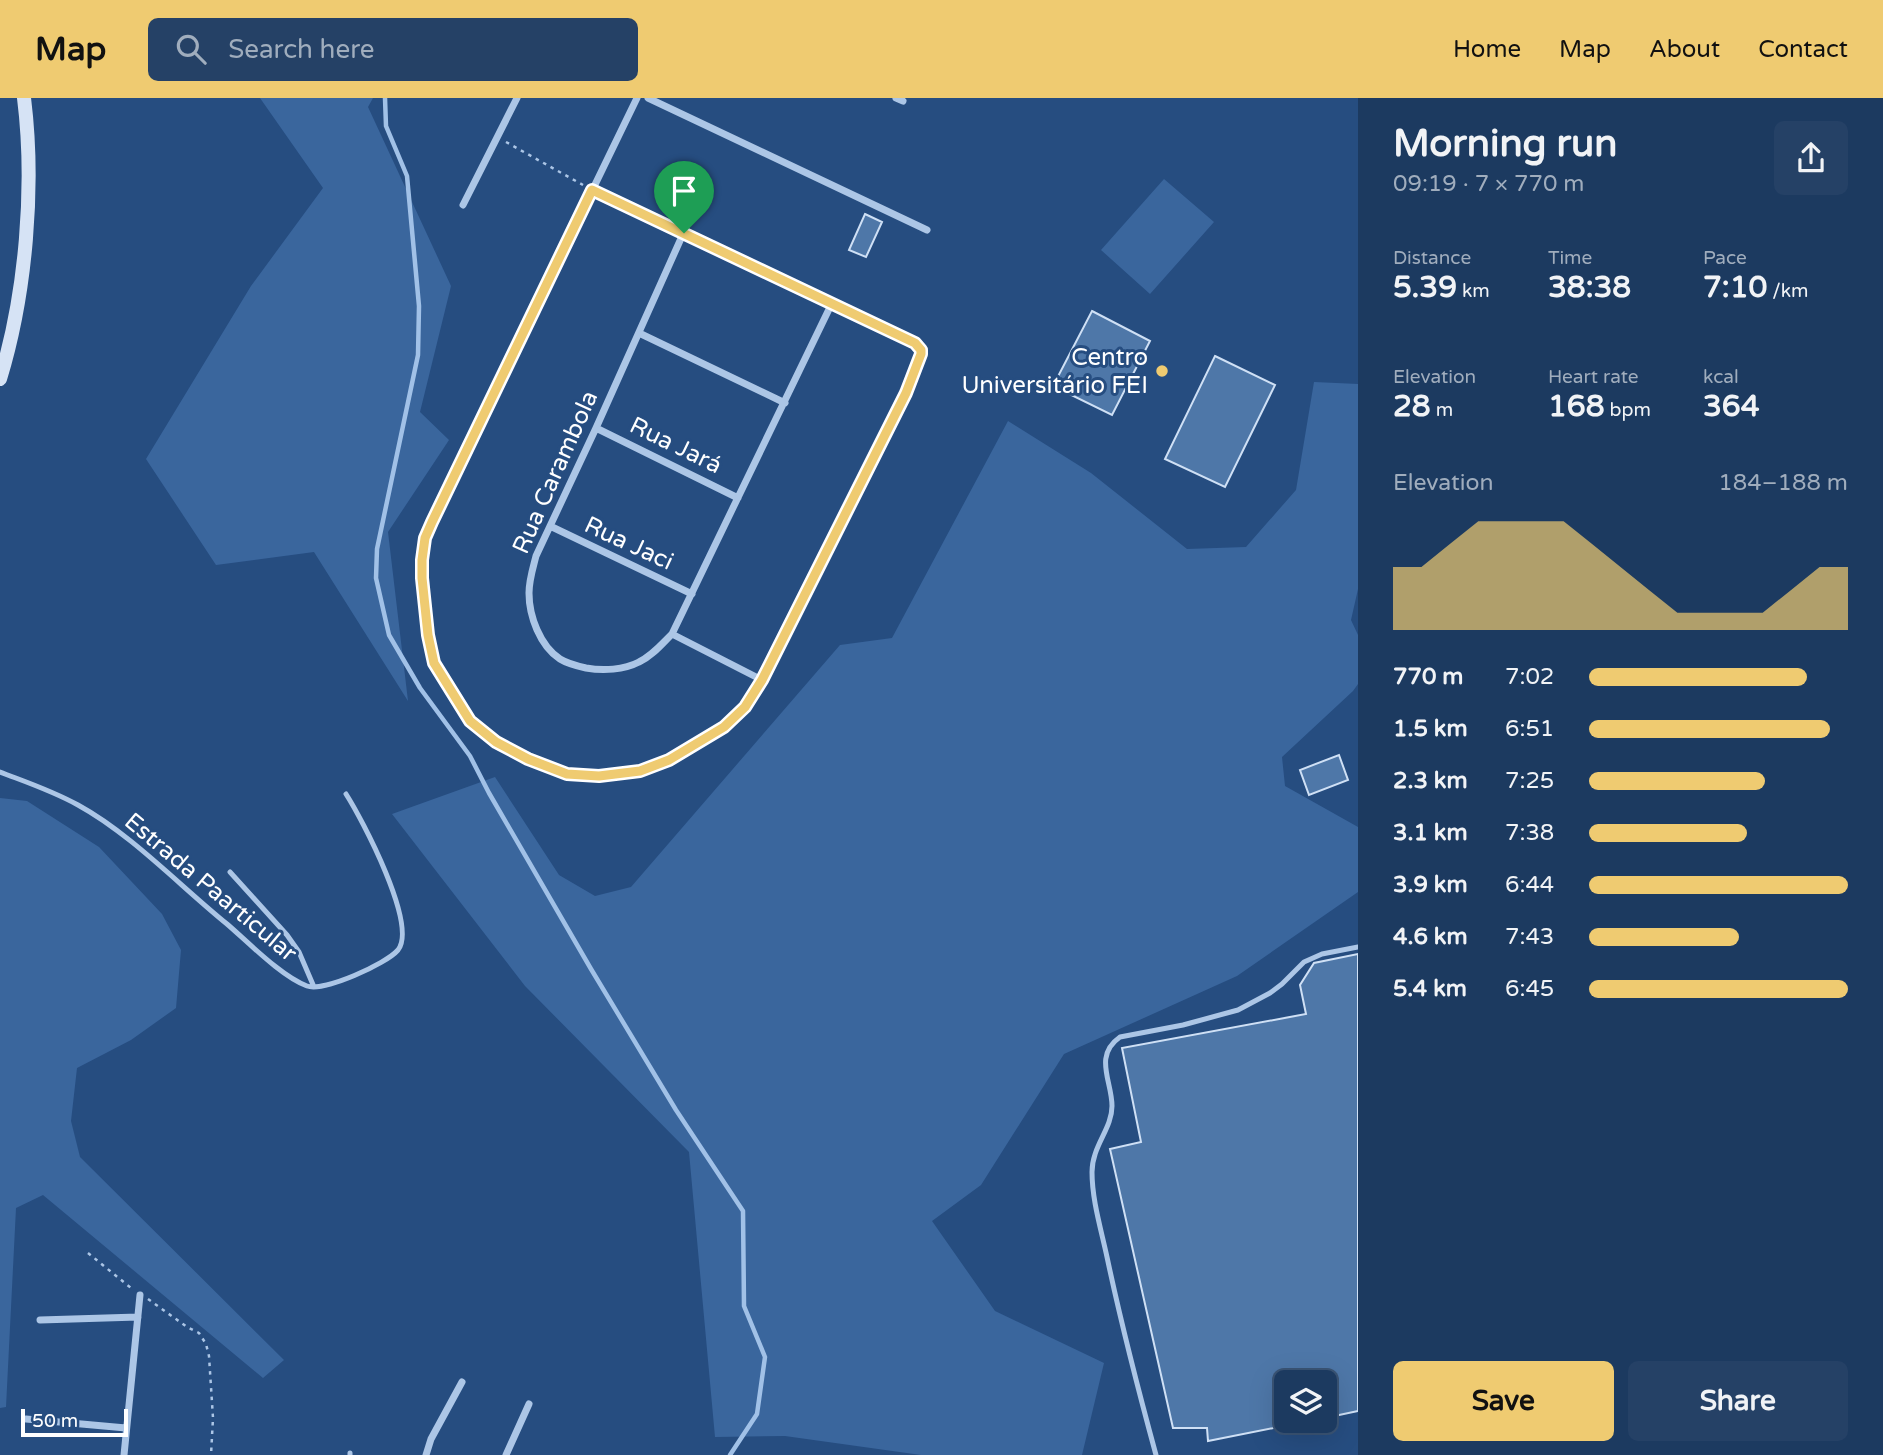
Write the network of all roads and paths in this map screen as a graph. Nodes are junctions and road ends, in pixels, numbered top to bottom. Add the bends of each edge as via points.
1 (24, 98) edge
2 (517, 98) edge
3 (637, 98) edge
4 (648, 98) edge
5 (497, 136) junction
6 (592, 190) junction
7 (463, 205) dead end
8 (927, 230) dead end
9 (684, 233) junction
10 (832, 303) junction
11 (639, 333) junction
12 (0, 379) edge
13 (785, 403) junction
14 (596, 428) junction
15 (738, 498) junction
16 (550, 526) junction
17 (692, 594) junction
18 (672, 634) junction
19 (762, 680) junction
20 (0, 772) edge
21 (346, 794) dead end
22 (230, 872) dead end
23 (1358, 947) edge
24 (314, 987) junction
25 (88, 1253) dead end
26 (140, 1294) junction
27 (138, 1317) junction
28 (40, 1320) dead end
29 (463, 1382) dead end
30 (529, 1404) dead end
31 (26, 1419) dead end
32 (126, 1428) junction
33 (124, 1455) edge
34 (211, 1455) edge
35 (426, 1455) edge
36 (506, 1455) edge
37 (1156, 1455) edge

1 - 12 street via 26,225 18,302
2 - 5 street
3 - 6 street
4 - 8 street
5 - 6 path
5 - 7 street
6 - 9 street
6 - 19 street via 425,538 422,578 434,663 470,721 496,742 567,774 599,776 640,771 695,745 745,707
9 - 10 street
9 - 11 street, Rua Carambola
10 - 13 street, Rua Carambola
10 - 19 street via 915,343 921,354 906,393
11 - 13 street
11 - 14 street, Rua Carambola
13 - 15 street, Rua Carambola
14 - 15 street, Rua Jará
14 - 16 street, Rua Carambola
15 - 17 street, Rua Carambola
16 - 17 street, Rua Jaci
16 - 18 street, Rua Carambola via 531,575 530,610 543,640 560,659 590,668 620,668 648,657
17 - 18 street, Rua Carambola
18 - 19 street
20 - 24 lane, Estrada Paarticular via 79,805 135,845 276,966
21 - 24 lane, Estrada Paarticular via 379,858 400,913 403,937 401,947 384,962
22 - 24 lane via 299,952
23 - 37 lane via 1304,962 1276,989 1238,1010 1120,1037 1108,1049 1111,1115 1094,1153 1092,1176 1118,1310
25 - 26 path
26 - 27 street
26 - 34 path via 199,1333 206,1344 213,1418
27 - 28 street
27 - 32 street
29 - 35 street
30 - 36 street
31 - 32 street
32 - 33 street

